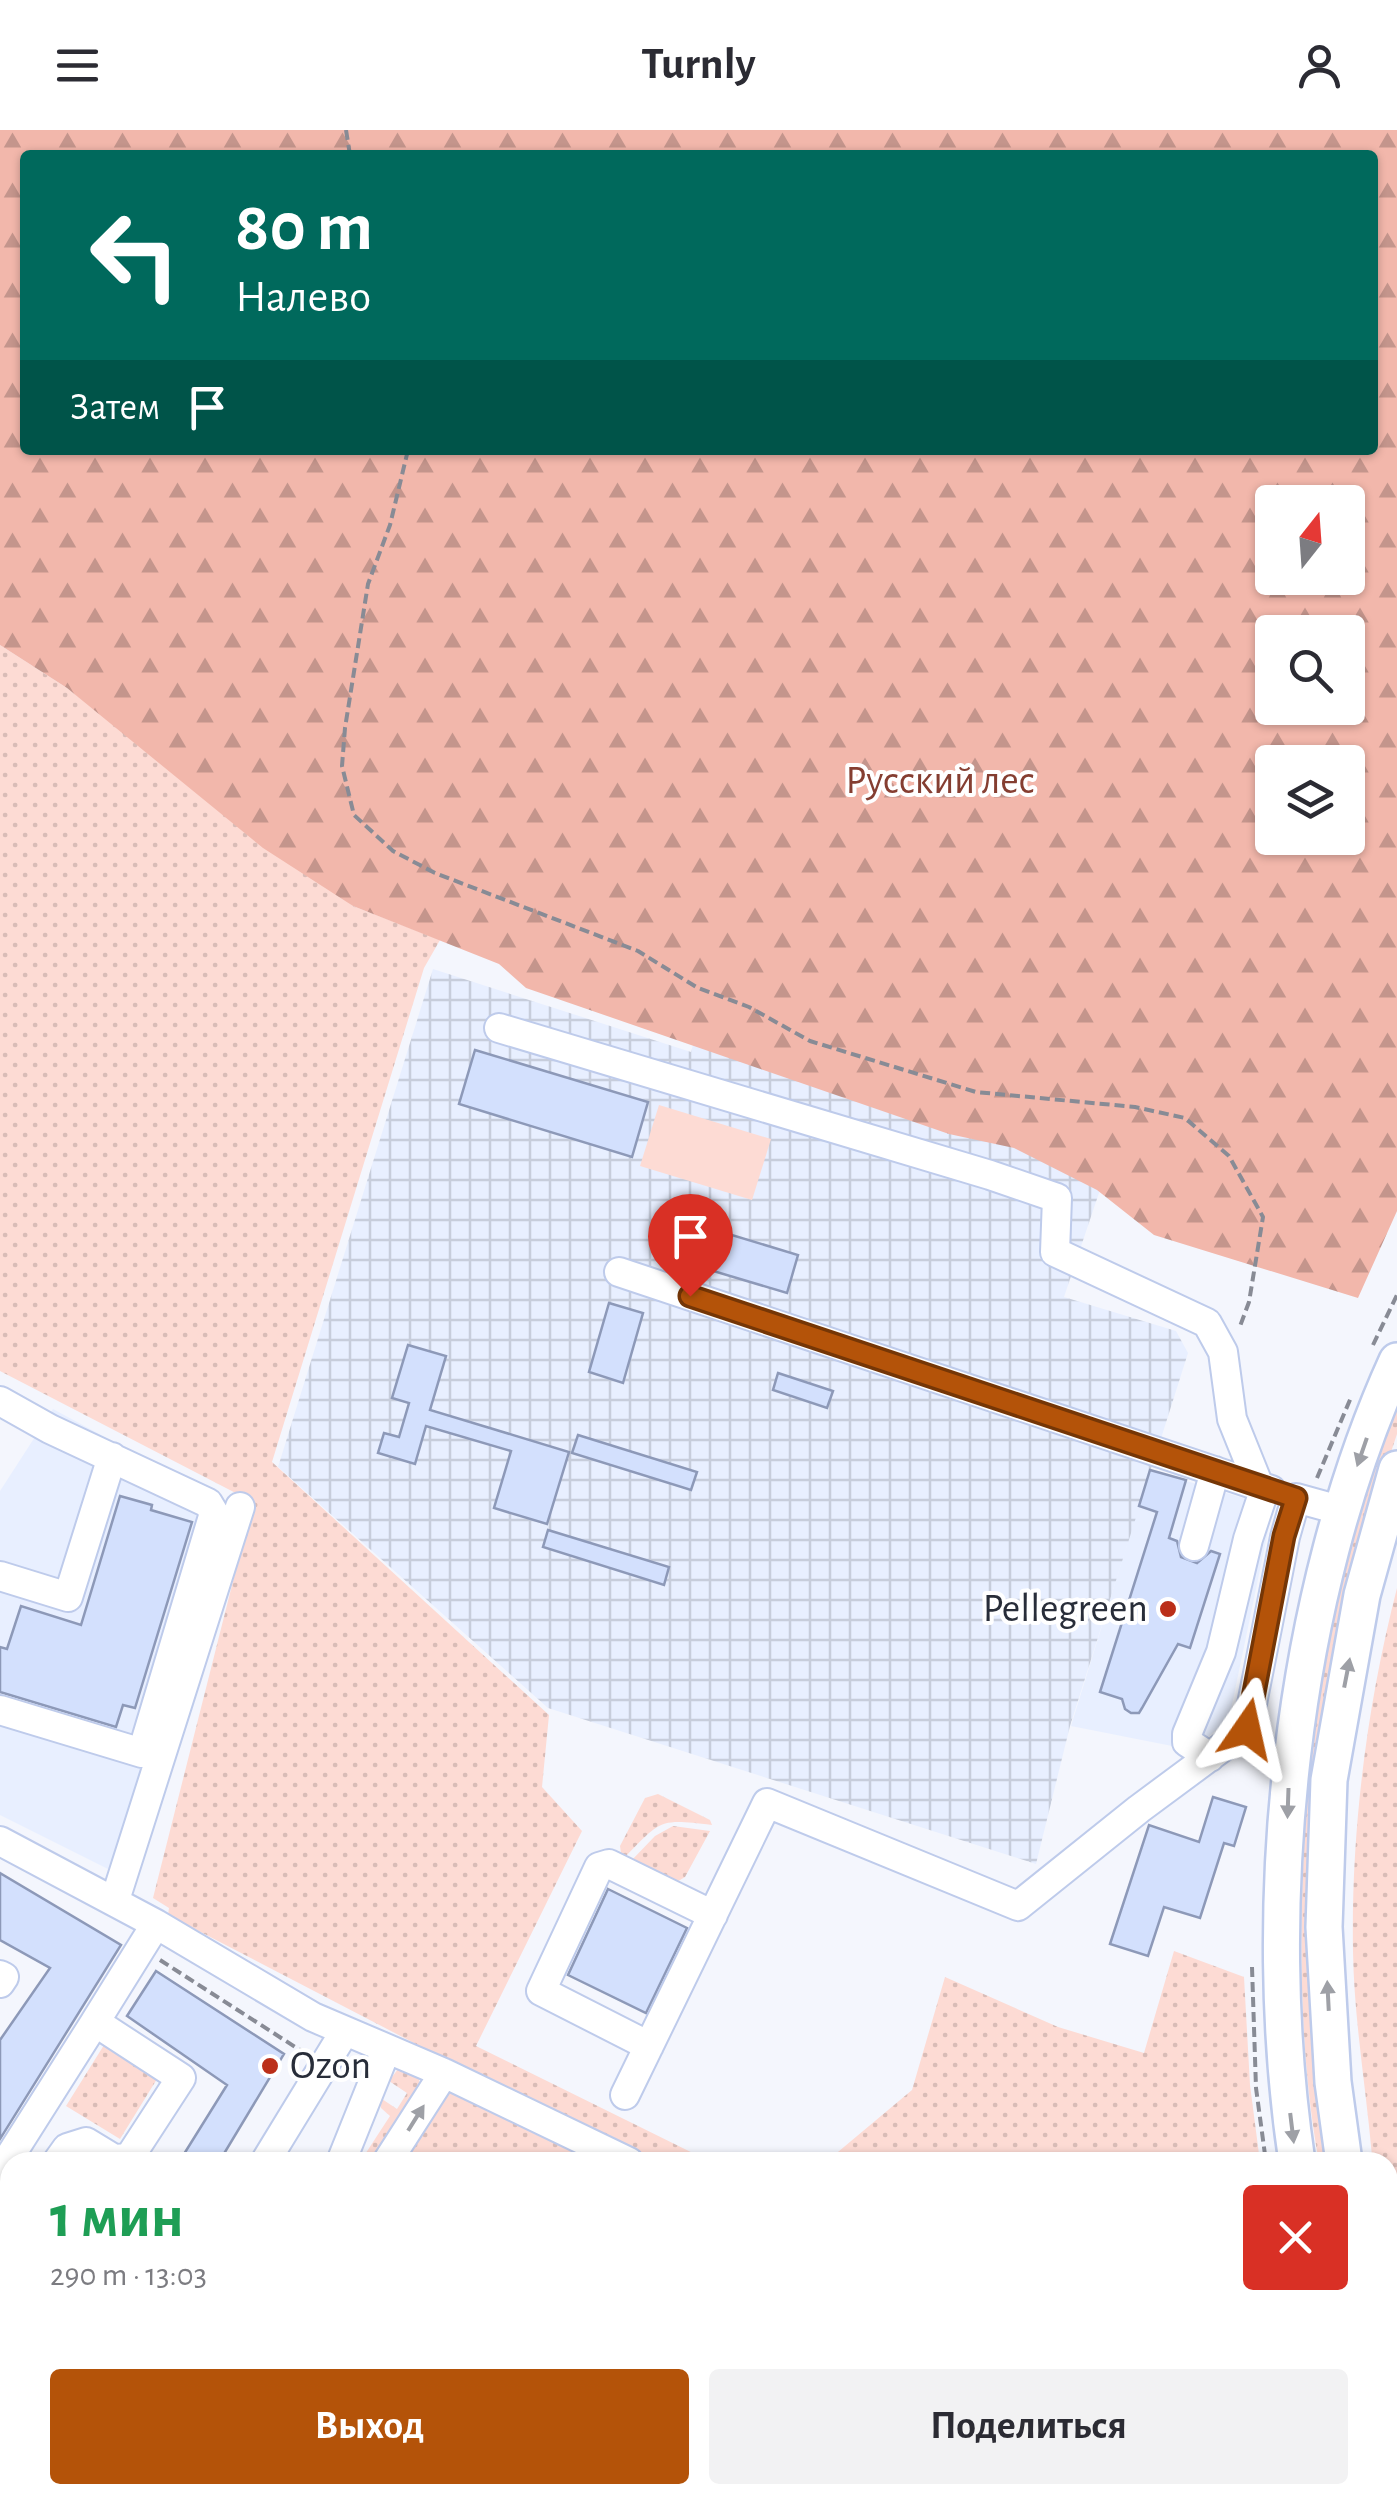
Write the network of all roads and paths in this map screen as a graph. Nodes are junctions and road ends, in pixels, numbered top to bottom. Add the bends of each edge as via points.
1 (407, 455) edge
2 (499, 1028) dead end
3 (619, 1272) dead end
4 (1397, 1361) edge
5 (1226, 1379) junction
6 (0, 1401) edge
7 (112, 1457) junction
8 (1397, 1468) edge
9 (1214, 1472) junction
10 (1262, 1487) junction
11 (1296, 1498) junction
12 (240, 1507) dead end
13 (1342, 1510) junction
14 (1194, 1546) dead end
15 (0, 1576) edge
16 (0, 1710) edge
17 (1210, 1756) junction
18 (0, 1842) edge
19 (115, 1900) junction
20 (713, 1914) junction
21 (156, 1924) junction
22 (141, 1948) junction
23 (0, 1975) edge
24 (0, 1983) edge
25 (96, 2022) junction
26 (345, 2031) junction
27 (649, 2046) junction
28 (386, 2050) junction
29 (444, 2073) junction
30 (320, 2075) junction
31 (625, 2095) dead end
32 (9, 2152) edge
33 (64, 2152) edge
34 (102, 2152) edge
35 (133, 2152) edge
36 (271, 2152) edge
37 (332, 2152) edge
38 (394, 2152) edge
39 (609, 2152) edge
40 (1296, 2152) edge
41 (1342, 2152) edge

1 - 5 path via 368,584 346,728 342,766 354,816 393,851 435,874 638,951 810,1041 976,1092 1185,1118 1229,1156 1263,1217 1250,1302
2 - 5 street via 1057,1198 1055,1252 1208,1323 1223,1352
3 - 9 street
4 -> 13 main road
5 - 10 street via 1232,1418
6 - 7 street
7 - 15 street via 68,1597
7 - 16 street via 208,1503 214,1513 142,1753
41 -> 8 main road via 1324,1926 1329,1780 1362,1595
9 - 10 street
9 - 14 street
10 - 11 street
10 - 17 street via 1221,1652 1187,1734 1187,1742
11 - 13 street
11 - 17 street via 1247,1729
12 - 19 street
13 -> 40 main road via 1289,1776 1283,1931
17 - 20 street via 1018,1906 767,1803
18 - 19 street
19 - 21 street
20 - 27 street
20 - 27 street via 608,1864 599,1868 541,1991
21 - 22 street
21 - 26 street
22 - 25 street
22 - 30 path via 302,2049 299,2063
23 - 24 street
25 - 32 street
25 - 35 street via 181,2078
26 - 28 street
26 - 30 street
27 - 31 street
28 - 29 street
28 - 37 street
38 -> 29 street
29 - 39 street
30 - 36 street
33 - 34 street via 86,2142

